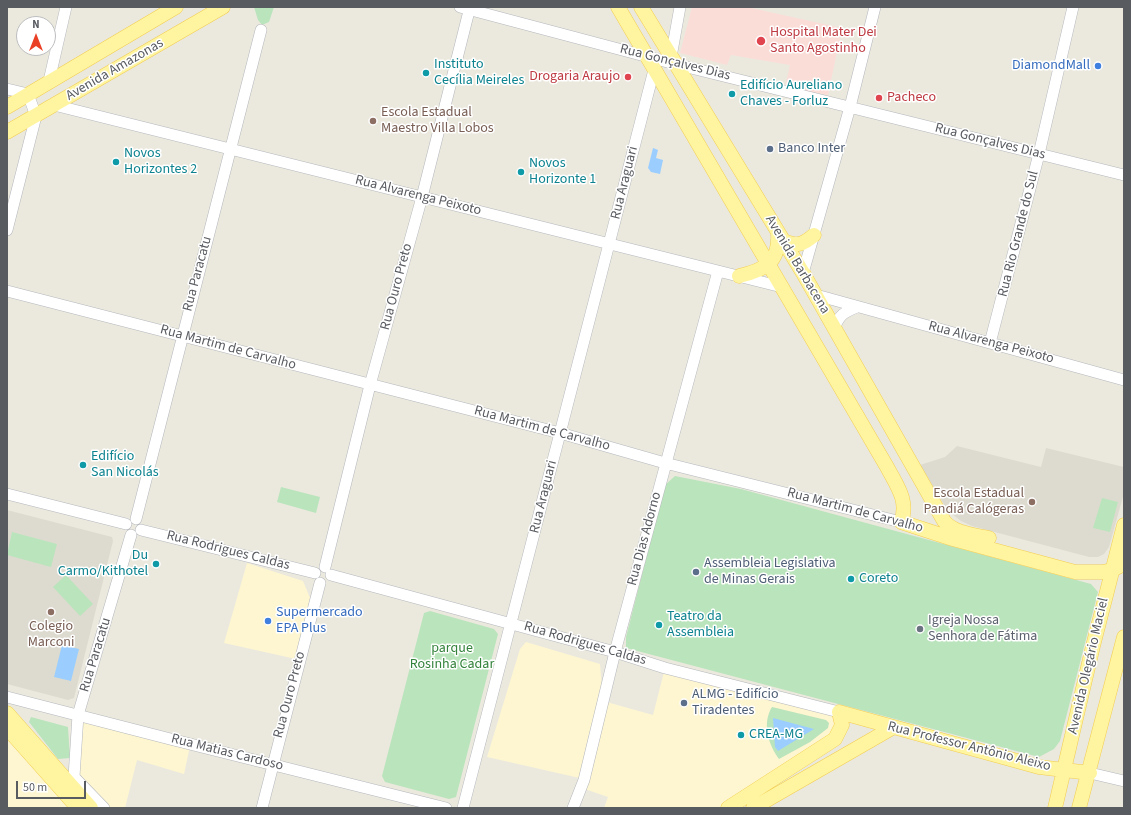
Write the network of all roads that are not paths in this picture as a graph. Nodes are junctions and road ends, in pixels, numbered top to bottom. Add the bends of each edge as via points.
1 (66, 7) edge
2 (176, 7) edge
3 (223, 7) edge
4 (618, 7) edge
5 (642, 7) edge
6 (680, 7) edge
7 (875, 7) edge
8 (1073, 7) edge
9 (466, 8) edge
10 (261, 30) dead end
11 (646, 56) junction
12 (673, 60) junction
13 (654, 70) junction
14 (49, 82) junction
15 (7, 89) edge
16 (28, 94) junction
17 (54, 105) junction
18 (7, 106) edge
19 (850, 107) junction
20 (36, 116) junction
21 (7, 132) edge
22 (231, 148) junction
23 (1039, 154) junction
24 (1124, 175) edge
25 (422, 197) junction
26 (7, 230) edge
27 (814, 235) junction
28 (780, 236) junction
29 (609, 244) junction
30 (768, 264) junction
31 (718, 271) junction
32 (803, 273) junction
33 (739, 276) junction
34 (782, 287) junction
35 (7, 291) edge
36 (816, 295) junction
37 (858, 307) junction
38 (834, 329) junction
39 (182, 336) junction
40 (814, 341) junction
41 (990, 343) junction
42 (860, 373) junction
43 (1124, 380) edge
44 (370, 385) junction
45 (839, 385) junction
46 (560, 433) junction
47 (904, 451) junction
48 (884, 462) junction
49 (665, 463) junction
50 (7, 494) edge
51 (136, 519) junction
52 (900, 522) junction
53 (126, 524) junction
54 (1124, 525) edge
55 (136, 532) junction
56 (1118, 567) edge
57 (328, 571) junction
58 (1075, 572) junction
59 (315, 573) junction
60 (320, 583) junction
61 (512, 623) junction
62 (1124, 637) edge
63 (615, 652) junction
64 (7, 697) edge
65 (7, 712) edge
66 (839, 712) junction
67 (78, 715) junction
68 (7, 728) edge
69 (892, 728) junction
70 (272, 763) junction
71 (1064, 770) junction
72 (1090, 773) junction
73 (1124, 780) edge
74 (761, 806) edge
75 (78, 808) edge
76 (91, 808) edge
77 (104, 808) edge
78 (262, 808) edge
79 (446, 808) edge
80 (463, 808) edge
81 (573, 808) edge
82 (728, 808) edge
83 (1055, 808) edge
84 (1079, 808) edge

1 - 14 street
2 - 14 main road, Avenida Amazonas
3 - 17 main road, Avenida Amazonas
4 - 11 main road, Avenida Barbacena
5 - 12 main road, Avenida Barbacena
6 - 12 street
7 - 19 street
8 - 23 street, Rua Rio Grande do Sul
9 - 11 street, Rua Gonçalves Dias
9 - 25 street, Rua Ouro Preto
10 - 22 street, Rua Paracatu
11 - 12 street, Rua Gonçalves Dias
11 - 13 main road, Avenida Barbacena
12 - 13 main road
12 - 19 street, Rua Gonçalves Dias
12 - 28 main road, Avenida Barbacena
13 - 29 street, Rua Araguari
13 - 30 main road, Avenida Barbacena
14 - 16 main road, Avenida Amazonas
15 - 16 street
16 - 18 main road, Avenida Amazonas
16 - 20 street
17 - 20 main road, Avenida Amazonas
17 - 22 street, Rua Alvarenga Peixoto
19 - 23 street, Rua Gonçalves Dias
19 - 27 street
20 - 21 main road, Avenida Amazonas
20 - 26 street
22 - 25 street, Rua Alvarenga Peixoto
22 - 39 street, Rua Paracatu
23 - 24 street, Rua Gonçalves Dias
23 - 41 street, Rua Rio Grande do Sul
25 - 29 street, Rua Alvarenga Peixoto
25 - 44 street, Rua Ouro Preto
27 - 28 main road via 799,245 791,244
27 - 32 street
28 - 30 main road via 777,253
28 - 32 main road, Avenida Barbacena
29 - 31 street, Rua Alvarenga Peixoto
29 - 46 street, Rua Araguari
30 - 33 main road via 755,272
30 - 34 main road, Avenida Barbacena
31 - 33 street, Rua Alvarenga Peixoto
31 - 49 street, Rua Dias Adorno
32 - 36 main road, Avenida Barbacena
33 - 34 street, Rua Alvarenga Peixoto
34 - 40 main road, Avenida Barbacena
35 - 39 street, Rua Martim de Carvalho
36 - 37 street, Rua Alvarenga Peixoto
36 - 38 main road, Avenida Barbacena
37 - 38 street via 844,312 838,318
37 - 41 street, Rua Alvarenga Peixoto
38 - 40 main road via 828,336
38 - 42 main road, Avenida Barbacena
39 - 44 street, Rua Martim de Carvalho
39 - 51 street, Rua Paracatu
40 - 45 main road, Avenida Barbacena
41 - 43 street, Rua Alvarenga Peixoto
42 - 45 main road via 848,376
42 - 47 main road, Avenida Barbacena
44 - 46 street, Rua Martim de Carvalho
44 - 57 street, Rua Ouro Preto
45 - 48 main road, Avenida Barbacena
46 - 49 street, Rua Martim de Carvalho
46 - 61 street, Rua Araguari
47 - 48 main road via 894,454
47 - 58 main road, Avenida Barbacena via 948,526 1060,558
48 - 52 main road, Avenida Barbacena via 904,500
49 - 52 street, Rua Martim de Carvalho
49 - 63 street, Rua Dias Adorno
50 - 53 street
51 - 53 street via 130,519
51 - 55 street via 140,522
52 - 58 main road, Rua Martim de Carvalho
53 - 55 street via 127,532
54 - 56 main road, Avenida Olegário Maciel
55 - 59 street, Rua Rodrigues Caldas
55 - 67 street, Rua Paracatu
56 - 58 main road, Rua Martim de Carvalho via 1102,572
56 - 71 main road, Avenida Olegário Maciel
57 - 59 street via 318,568
57 - 60 street via 328,582
57 - 61 street, Rua Rodrigues Caldas
59 - 60 street via 316,580
60 - 70 street, Rua Ouro Preto
61 - 63 street, Rua Rodrigues Caldas
61 - 80 street, Rua Araguari
62 - 72 main road, Avenida Olegário Maciel
63 - 66 street, Rua Rodrigues Caldas via 665,668
63 - 81 street, Rua Dias Adorno via 582,788
64 - 67 street, Rua Matias Cardoso
65 - 76 main road
66 - 69 main road, Rua Professor Antônio Aleixo
66 - 82 main road via 842,725 835,739
67 - 70 street, Rua Matias Cardoso
67 - 77 street, Rua Paracatu via 74,777
68 - 75 main road
69 - 71 main road, Rua Professor Antônio Aleixo via 1040,767
69 - 74 main road
70 - 78 street, Rua Ouro Preto
70 - 79 street, Rua Matias Cardoso
71 - 72 main road, Rua Professor Antônio Aleixo
71 - 83 main road, Avenida Olegário Maciel
72 - 73 street, Rua Professor Antônio Aleixo
72 - 84 main road, Avenida Olegário Maciel

